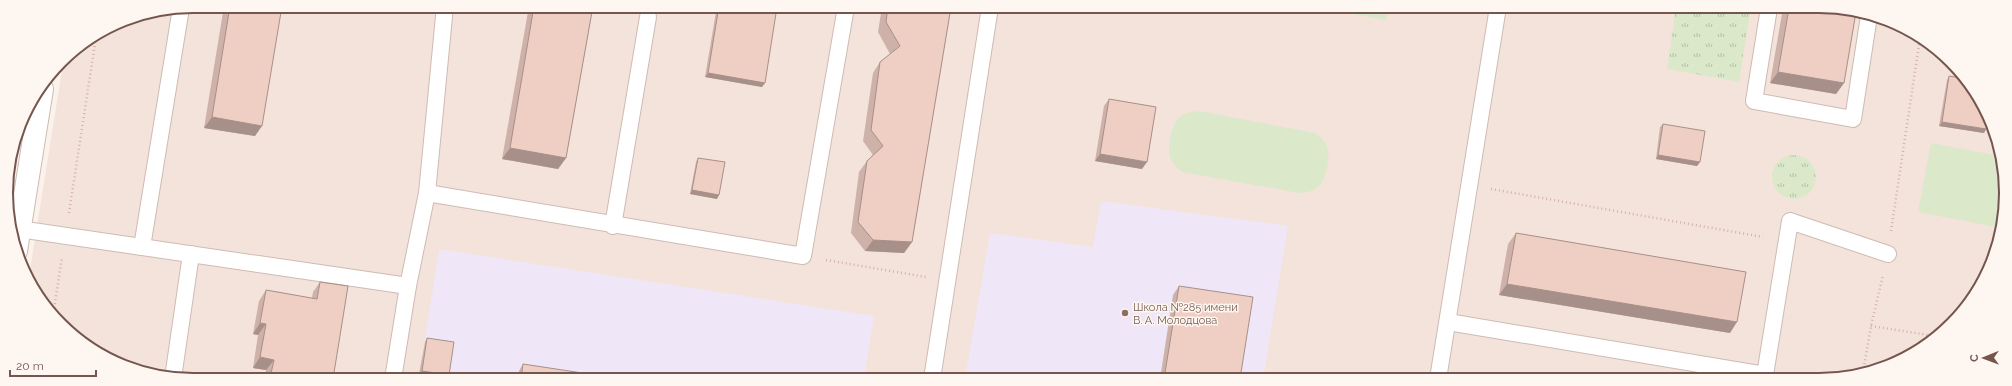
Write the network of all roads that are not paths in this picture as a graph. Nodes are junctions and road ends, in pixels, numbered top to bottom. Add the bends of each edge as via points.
1 (179, 13) edge
2 (444, 13) edge
3 (845, 13) edge
4 (989, 13) edge
5 (1497, 13) edge
6 (1768, 13) edge
7 (648, 17) dead end
8 (1868, 20) edge
9 (41, 97) edge
10 (427, 193) junction
11 (613, 226) junction
12 (20, 229) junction
13 (18, 238) edge
14 (142, 247) junction
15 (191, 254) junction
16 (1888, 254) road end
17 (408, 286) junction
18 (1448, 322) junction
19 (174, 372) edge
20 (394, 373) edge
21 (933, 373) edge
22 (1439, 373) edge
23 (1759, 373) edge
24 (1765, 373) edge

1 - 14 lane
2 - 10 lane
3 - 11 lane via 803,256
4 - 21 lane
5 - 18 lane
6 - 8 lane via 1754,101 1853,119
7 - 11 lane
9 - 12 street
10 - 11 lane
10 - 17 lane
12 - 13 street
12 - 14 lane
14 - 15 lane
15 - 17 lane
15 - 19 lane
16 - 24 lane via 1790,220
17 - 20 lane
18 - 22 lane
18 - 23 lane

